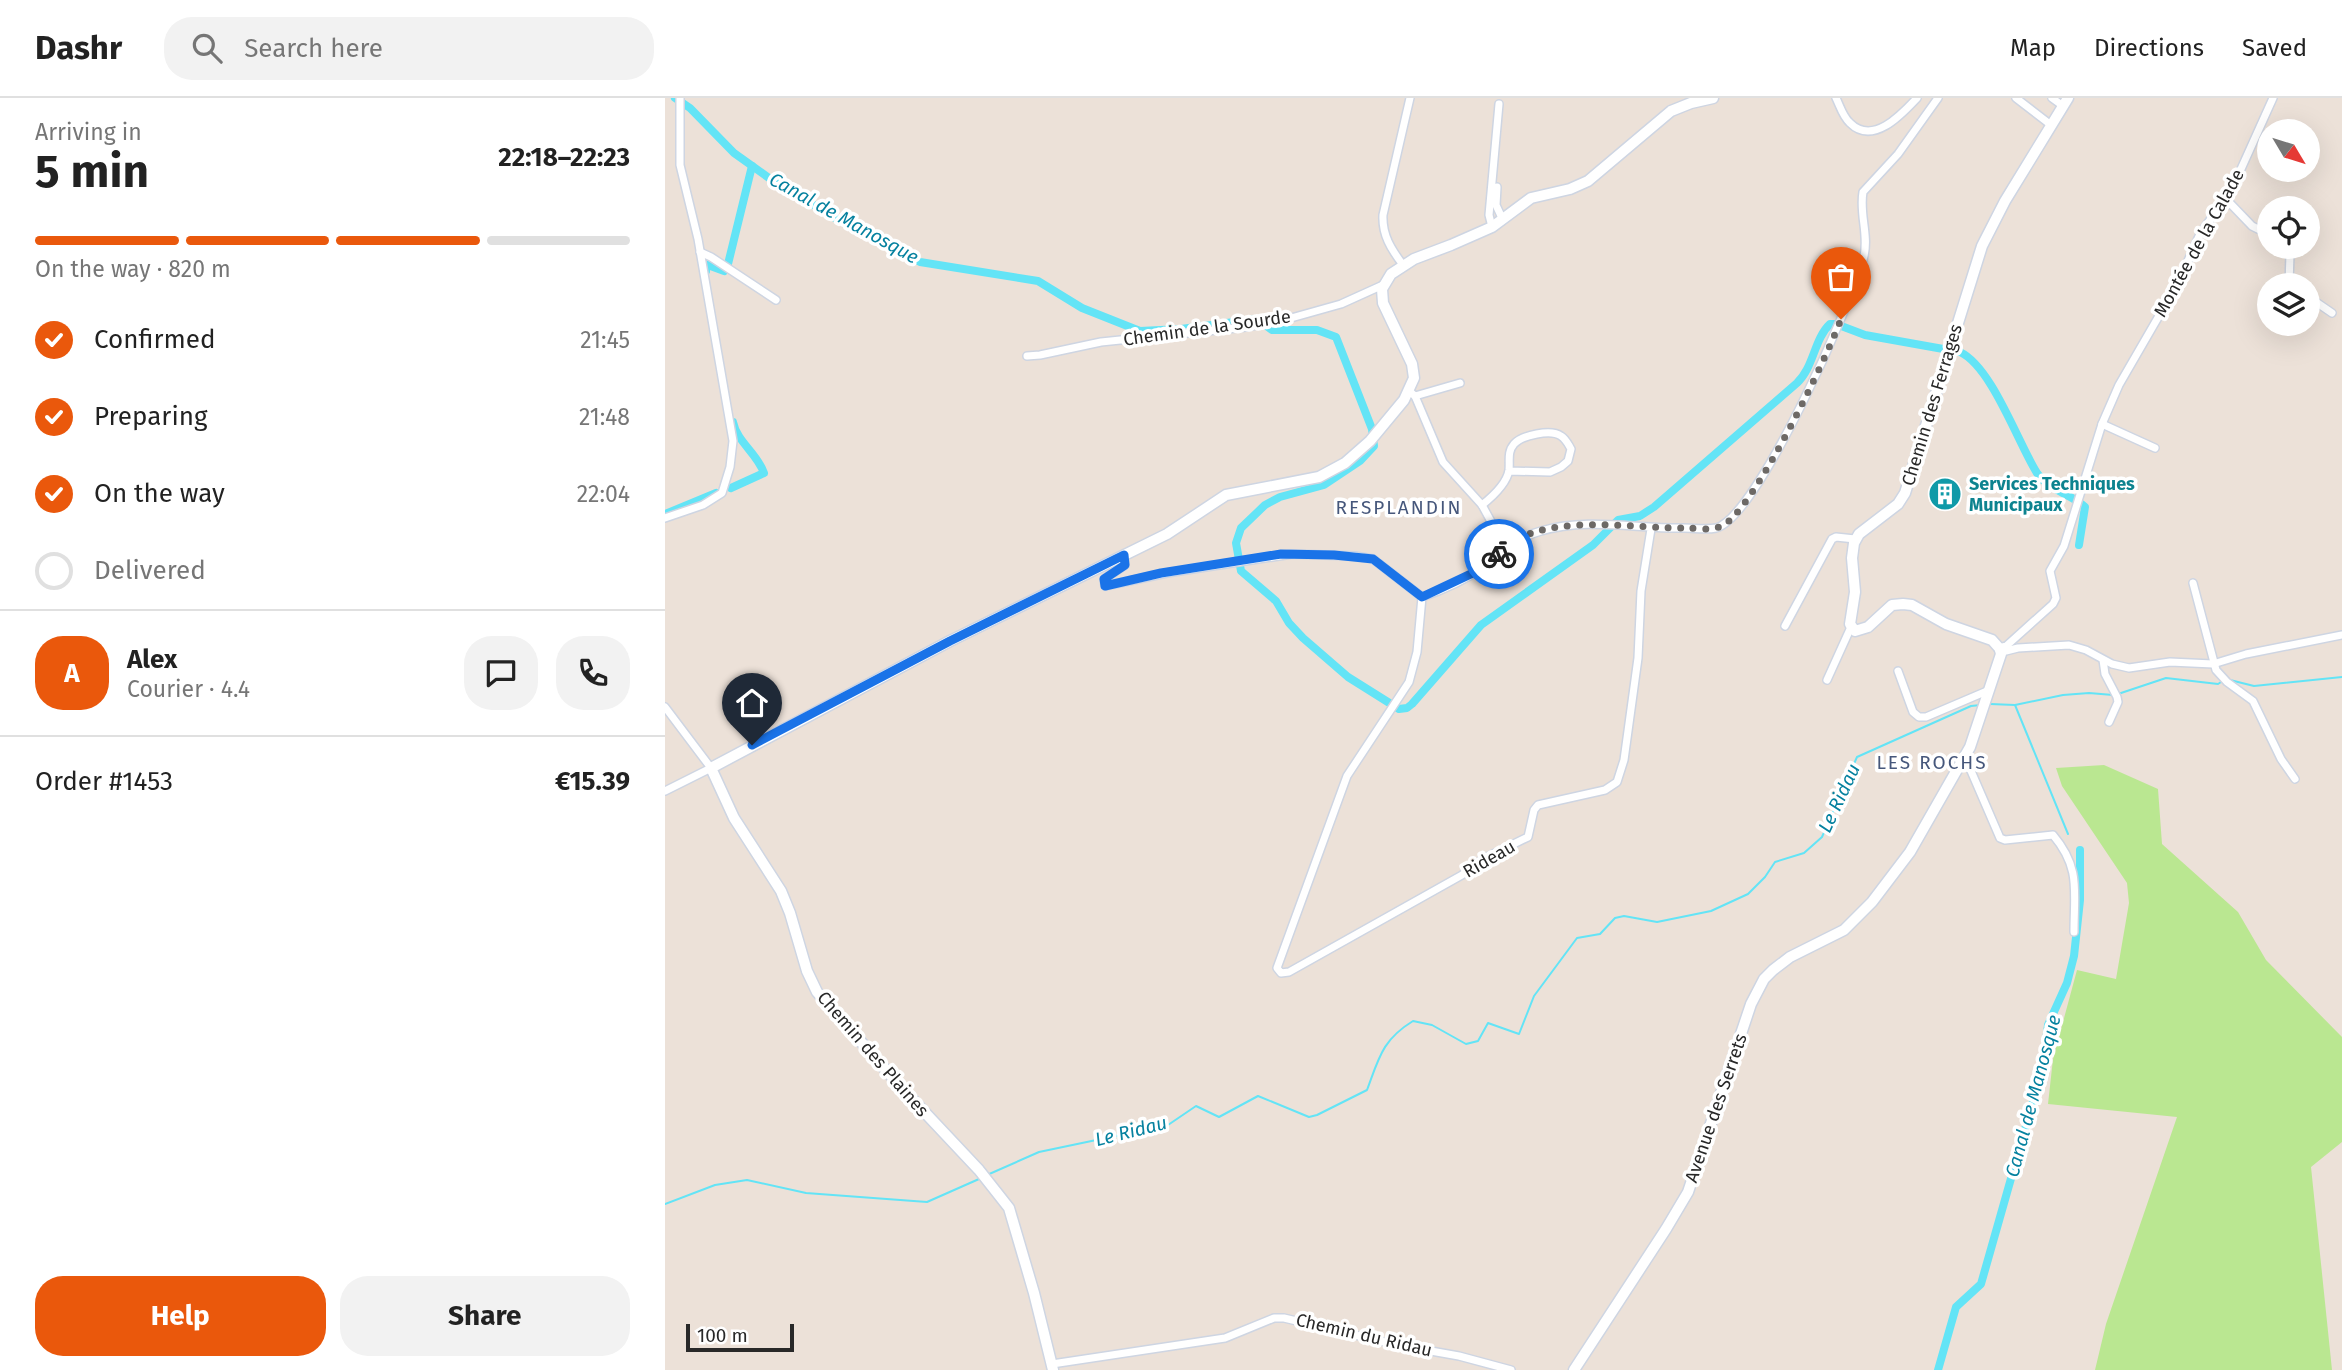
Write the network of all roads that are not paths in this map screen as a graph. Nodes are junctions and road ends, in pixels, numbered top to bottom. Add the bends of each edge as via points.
1 (1410, 98) edge
2 (1713, 98) edge
3 (1836, 98) edge
4 (1917, 98) edge
5 (1938, 98) edge
6 (2016, 98) edge
7 (2052, 98) edge
8 (2273, 98) edge
9 (679, 101) edge
10 (2065, 102) edge
11 (1499, 104) dead end
12 (2051, 125) junction
13 (1501, 148) dead end
14 (2226, 199) junction
15 (1502, 218) junction
16 (1492, 227) junction
17 (2257, 228) edge
18 (700, 253) junction
19 (1403, 265) junction
20 (1383, 285) junction
21 (776, 300) dead end
22 (2320, 305) edge
23 (2332, 313) dead end
24 (1027, 356) dead end
25 (1460, 383) dead end
26 (1412, 394) junction
27 (2102, 424) junction
28 (2155, 448) dead end
29 (1509, 471) junction
30 (1482, 505) junction
31 (665, 518) edge
32 (1650, 529) junction
33 (1856, 538) junction
34 (1505, 547) junction
35 (1124, 555) junction
36 (2193, 583) dead end
37 (1422, 597) junction
38 (1786, 626) dead end
39 (1851, 627) junction
40 (2342, 635) edge
41 (2003, 651) junction
42 (2103, 660) junction
43 (2213, 664) junction
44 (1898, 671) dead end
45 (1828, 680) dead end
46 (1985, 699) junction
47 (666, 710) edge
48 (2109, 722) dead end
49 (1965, 757) junction
50 (711, 768) junction
51 (2295, 779) dead end
52 (665, 791) edge
53 (2074, 932) dead end
54 (1052, 1367) edge
55 (1511, 1370) edge
56 (1574, 1370) edge

1 - 19 street via 1383,222 1388,243
2 - 15 street via 1671,111 1588,181 1531,198
3 - 4 street via 1847,120 1864,131 1887,125
5 - 32 street via 1898,154 1863,192 1865,251 1837,330 1751,493 1717,528
6 - 12 street
7 - 10 street
8 - 14 street, Montée de la Calade
9 - 18 street via 680,165
10 - 12 street, Chemin des Ferrages
11 - 16 street via 1489,215
12 - 33 street, Chemin des Ferrages via 1982,246 1905,493
13 - 15 street via 1496,205
14 - 17 street
14 - 27 street, Montée de la Calade via 2200,234
15 - 16 street
16 - 19 street
18 - 21 street
18 - 31 street via 733,432 730,467 719,496
19 - 20 street
20 - 24 street, Chemin de la Sourde via 1329,308 1268,323 1101,342
20 - 26 street via 1383,303 1413,367
22 - 23 street
25 - 26 street
26 - 30 street via 1443,462
26 - 35 street via 1373,437 1331,472 1226,495 1167,534
27 - 28 street
27 - 41 street, Montée de la Calade via 2064,547 2050,571 2053,604
29 - 29 street via 1511,449 1523,438 1545,433 1558,434 1567,441 1568,461 1553,471
29 - 30 street
30 - 34 street
32 - 34 street via 1559,526
32 - 37 street, Rideau via 1627,741 1614,785 1538,805 1528,836 1284,974 1278,970 1279,962 1347,776 1408,686
33 - 38 street via 1832,539
33 - 39 street
34 - 37 street via 1475,572
35 - 37 street via 1125,565 1104,579 1105,586 1292,554 1368,558
35 - 50 street
36 - 43 street
39 - 41 street via 1862,631 1885,609 1903,604 1992,640
39 - 45 street
40 - 43 street
41 - 42 street via 2069,645
41 - 46 street, Avenue des Serrets
42 - 43 street via 2129,668 2171,662
42 - 48 street via 2117,702
43 - 51 street via 2224,679 2253,701
44 - 46 street via 1919,717
46 - 49 street, Avenue des Serrets
47 - 50 street
49 - 53 street via 2000,838 2053,835 2066,850 2073,869
49 - 56 street, Avenue des Serrets via 1910,852 1872,902 1844,930 1790,957 1764,979 1753,997 1688,1192
50 - 52 street
50 - 54 street, Chemin des Plaines via 734,818 782,891 817,992 1009,1208
54 - 55 street, Chemin du Ridau via 1225,1338 1284,1318

